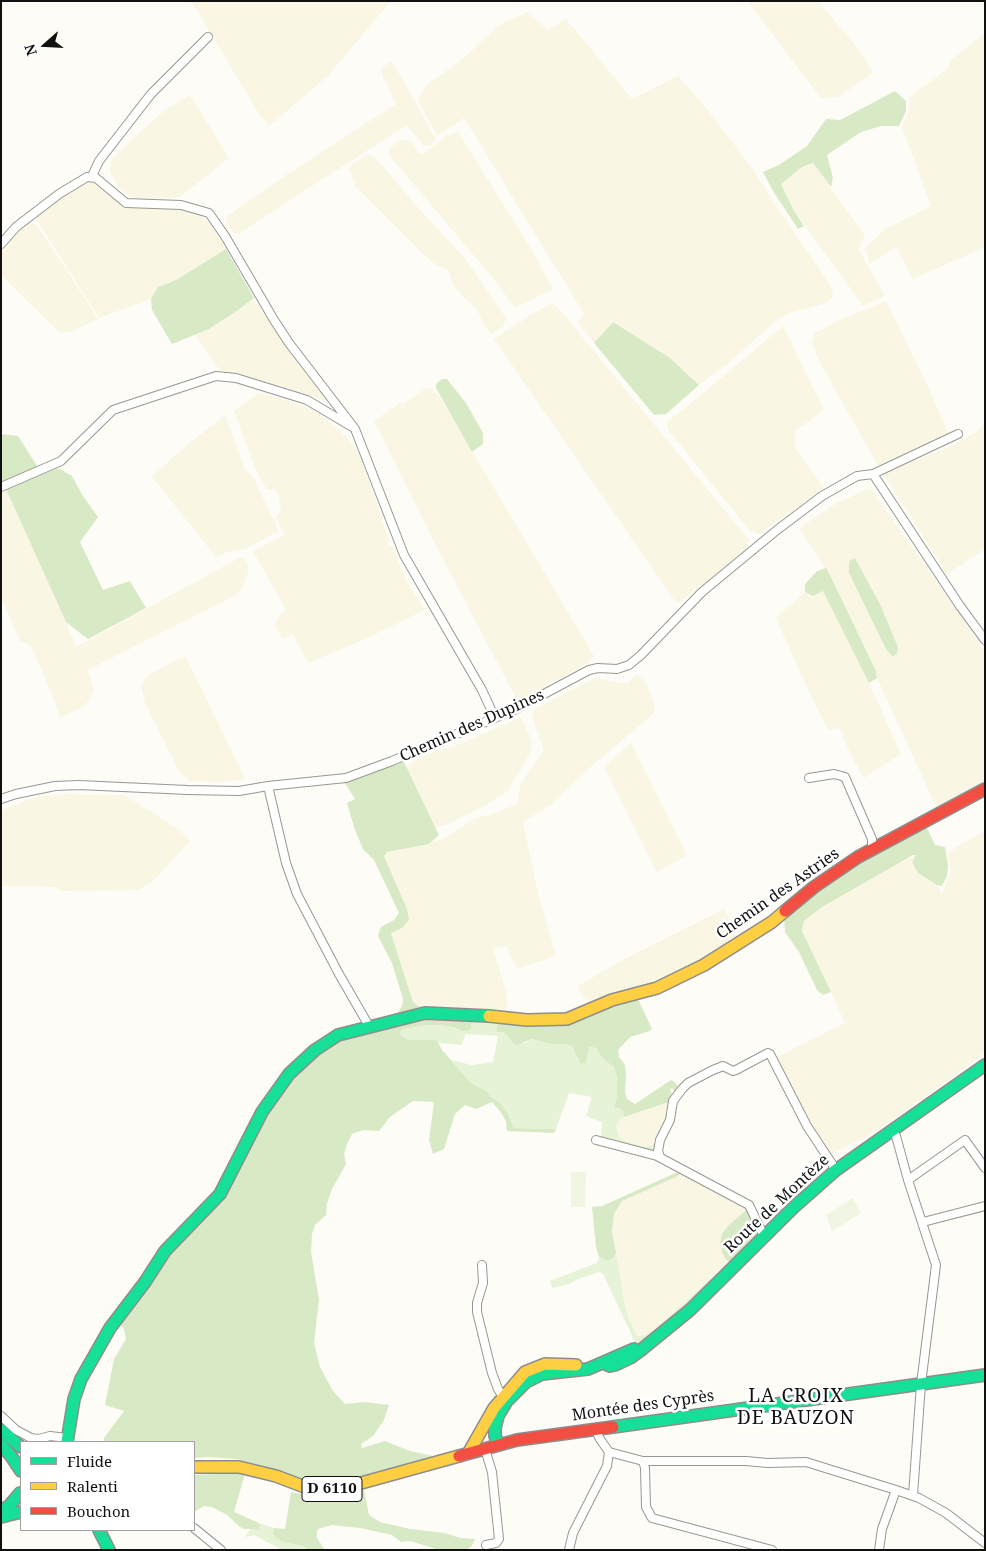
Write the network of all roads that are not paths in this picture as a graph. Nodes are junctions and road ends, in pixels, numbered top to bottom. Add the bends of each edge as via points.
1 (208, 37) dead end
2 (92, 176) junction
3 (1, 244) edge
4 (355, 429) junction
5 (958, 434) dead end
6 (873, 474) junction
7 (1, 487) edge
8 (985, 640) edge
9 (495, 718) junction
10 (809, 778) dead end
11 (268, 786) junction
12 (985, 789) edge
13 (1, 800) edge
14 (872, 850) junction
15 (369, 1026) junction
16 (985, 1066) edge
17 (893, 1131) junction
18 (596, 1140) dead end
19 (660, 1157) junction
20 (985, 1168) edge
21 (836, 1170) junction
22 (908, 1180) junction
23 (985, 1206) edge
24 (923, 1222) junction
25 (764, 1236) junction
26 (482, 1265) dead end
27 (985, 1375) edge
28 (921, 1384) junction
29 (505, 1399) junction
30 (1, 1416) edge
31 (595, 1429) junction
32 (1, 1430) edge
33 (67, 1440) edge
34 (502, 1444) junction
35 (1, 1445) edge
36 (20, 1446) edge
37 (485, 1449) junction
38 (469, 1452) junction
39 (609, 1452) junction
40 (644, 1460) junction
41 (195, 1467) edge
42 (20, 1470) edge
43 (20, 1481) edge
44 (896, 1490) junction
45 (913, 1495) junction
46 (20, 1496) edge
47 (1, 1512) edge
48 (20, 1512) edge
49 (1, 1517) edge
50 (195, 1529) edge
51 (100, 1531) edge
52 (985, 1543) edge
53 (486, 1545) dead end
54 (109, 1550) edge
55 (221, 1550) edge
56 (569, 1550) edge
57 (772, 1550) edge
58 (879, 1550) edge

1 - 2 street via 151,94
2 - 3 street via 81,179 60,194 16,227
2 - 4 street via 126,203 181,205 209,213 289,343
4 - 7 street via 307,400 236,378 216,376 113,410 60,461
4 - 9 street via 404,555
5 - 6 street, Chemin des Dupines
6 - 8 street
6 - 9 street, Chemin des Dupines via 857,476 822,496 777,530 702,592 635,661 624,668 589,670
9 - 11 street, Chemin des Dupines via 346,778
10 - 14 street via 834,774 845,778 872,838
11 - 13 street, Chemin des Dupines via 230,791 55,786
11 - 15 street via 286,863 297,894
12 - 14 street, Chemin des Astries
14 - 15 street, Chemin des Astries via 814,887 772,922 704,964 657,988 612,1000 567,1019 527,1020 425,1013
15 - 33 street, Chemin des Astries via 338,1035 315,1050 289,1074 273,1095 220,1194 165,1251 146,1282 110,1328 81,1379
16 - 17 street, Route de Montèze
17 - 21 street, Route de Montèze
17 - 22 street
18 - 19 street
19 - 21 street via 658,1144 670,1120 673,1101 688,1083 723,1066 736,1070 768,1052 807,1126
19 - 25 street via 748,1204
20 - 22 street via 965,1140
21 - 25 street, Route de Montèze
22 - 24 street
23 - 24 street
24 - 28 street via 936,1267
25 - 29 street, Route de Montèze via 684,1315 649,1343 579,1371 536,1376
26 - 29 street via 483,1283 477,1312 492,1373
27 - 28 street, Montée des Cyprès / D 6110
28 - 31 street, Montée des Cyprès / D 6110
28 - 45 street
29 - 34 street, Route de Montèze via 495,1428 495,1436
29 - 38 street, Route de Montèze via 486,1419
30 - 33 street via 31,1438 50,1436
31 - 34 street, Montée des Cyprès / D 6110
31 - 39 street
32 - 36 street
34 - 37 street, Montée des Cyprès / D 6110
35 - 42 street
37 - 38 street, Montée des Cyprès / D 6110
37 - 53 street via 492,1472 499,1539
38 - 41 street, Montée des Cyprès / D 6110 via 351,1486 324,1489 305,1488 239,1466
39 - 40 street
39 - 56 street via 607,1466 573,1533
40 - 44 street via 806,1462
40 - 57 street via 646,1507 652,1518
43 - 46 street
44 - 45 street
44 - 58 street via 882,1529
45 - 52 street via 946,1513
46 - 47 street
48 - 49 street
50 - 55 street
51 - 54 street

